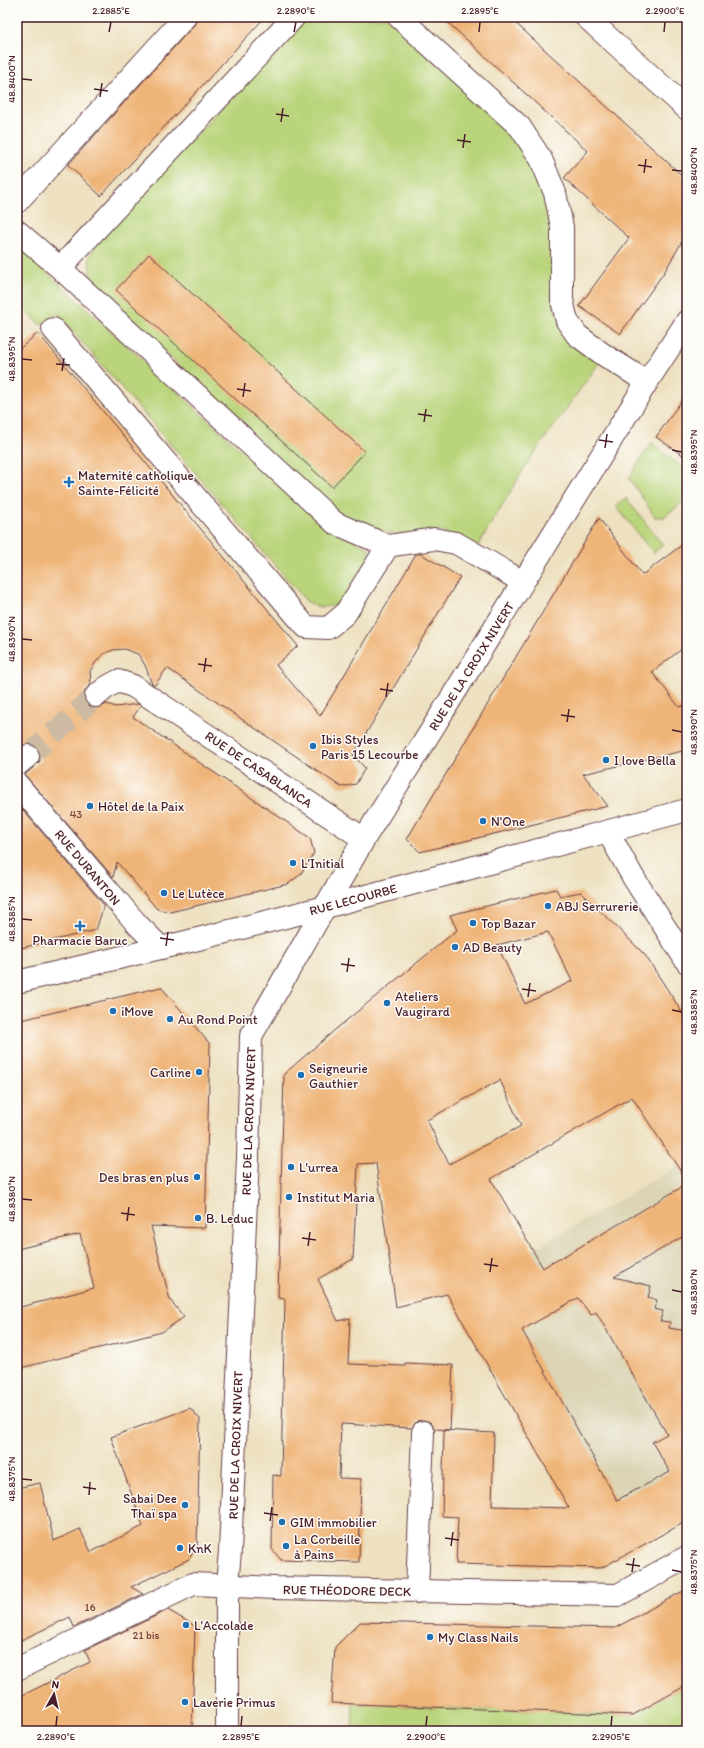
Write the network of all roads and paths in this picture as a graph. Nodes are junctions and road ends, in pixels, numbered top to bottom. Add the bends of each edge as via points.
1 (185, 17) edge
2 (294, 17) edge
3 (399, 17) edge
4 (586, 17) edge
5 (687, 109) edge
6 (17, 202) edge
7 (17, 231) edge
8 (60, 268) junction
9 (687, 322) edge
10 (53, 330) dead end
11 (647, 382) junction
12 (388, 546) junction
13 (523, 582) junction
14 (96, 696) tunnel mouth
15 (17, 784) edge
16 (687, 810) edge
17 (608, 832) junction
18 (364, 839) junction
19 (325, 907) junction
20 (161, 948) junction
21 (687, 962) edge
22 (17, 982) edge
23 (424, 1432) dead end
24 (687, 1557) edge
25 (227, 1584) junction
26 (417, 1592) junction
27 (17, 1669) edge
28 (227, 1731) edge

1 - 6 street
2 - 8 street
3 - 11 street via 520,127 541,159 555,193 562,227 562,300 567,321 577,335
4 - 5 street
7 - 8 street
8 - 12 street via 335,523
9 - 11 street, RUE DE LA CROIX NIVERT
10 - 12 street via 306,627 328,628 345,614
11 - 13 street, RUE DE LA CROIX NIVERT
12 - 13 street via 434,539 456,543
13 - 18 street, RUE DE LA CROIX NIVERT
14 - 18 street, RUE DE CASABLANCA via 118,682 133,686
15 - 20 street, RUE DURANTON via 137,924
16 - 17 street, RUE LECOURBE
17 - 19 street, RUE LECOURBE
17 - 21 street via 633,877
18 - 19 street, RUE DE LA CROIX NIVERT
19 - 20 street, RUE LECOURBE
19 - 25 street, RUE DE LA CROIX NIVERT via 251,1036
20 - 22 street, RUE LECOURBE
23 - 26 street
24 - 26 street, RUE THÉODORE DECK via 618,1595
25 - 26 street, RUE THÉODORE DECK
25 - 27 street, RUE THÉODORE DECK via 193,1584
25 - 28 street, RUE DE LA CROIX NIVERT

